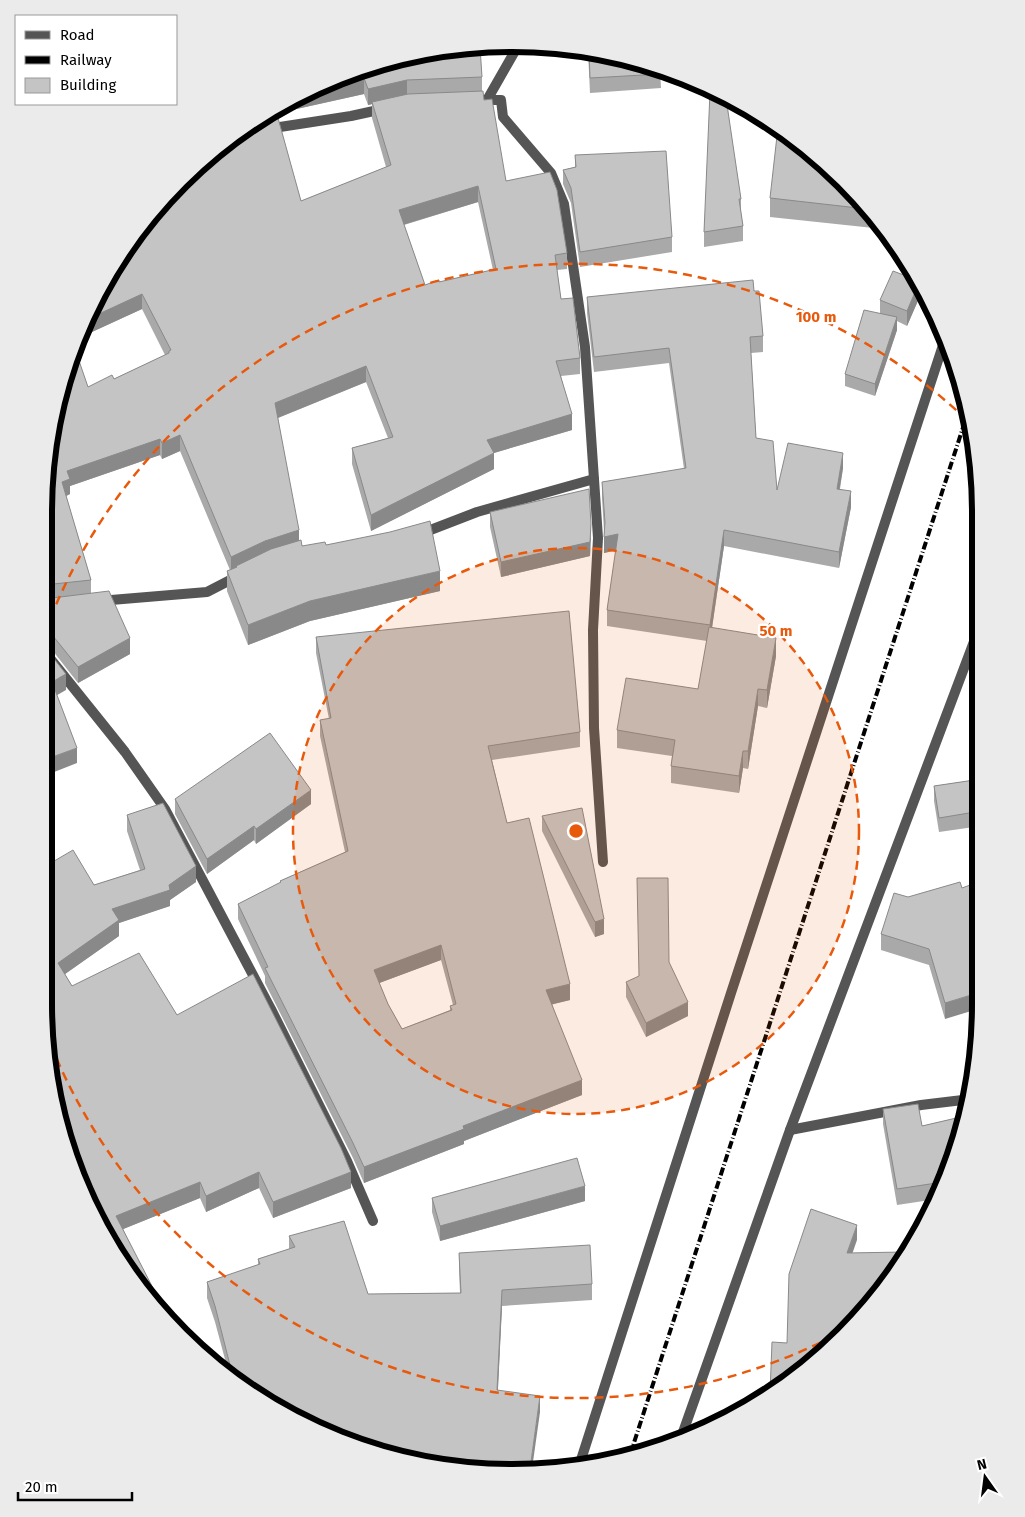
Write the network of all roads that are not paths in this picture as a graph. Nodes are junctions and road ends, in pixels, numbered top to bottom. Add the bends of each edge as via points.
1 (514, 52) edge
2 (487, 100) junction
3 (467, 101) edge
4 (398, 105) edge
5 (259, 131) edge
6 (942, 349) edge
7 (594, 479) junction
8 (407, 539) edge
9 (245, 572) edge
10 (90, 602) edge
11 (972, 647) edge
12 (52, 661) edge
13 (603, 862) dead end
14 (963, 1100) edge
15 (790, 1130) junction
16 (373, 1221) dead end
17 (683, 1431) edge
18 (581, 1460) edge

1 - 2 street
2 - 3 street
2 - 7 street via 502,100 503,117 551,173 564,204 585,347
4 - 5 street
6 - 18 street
7 - 8 street via 477,512
7 - 13 street via 598,538 594,728
9 - 10 street via 208,592
11 - 15 street
12 - 16 street via 165,808 348,1161
14 - 15 street
15 - 17 street

